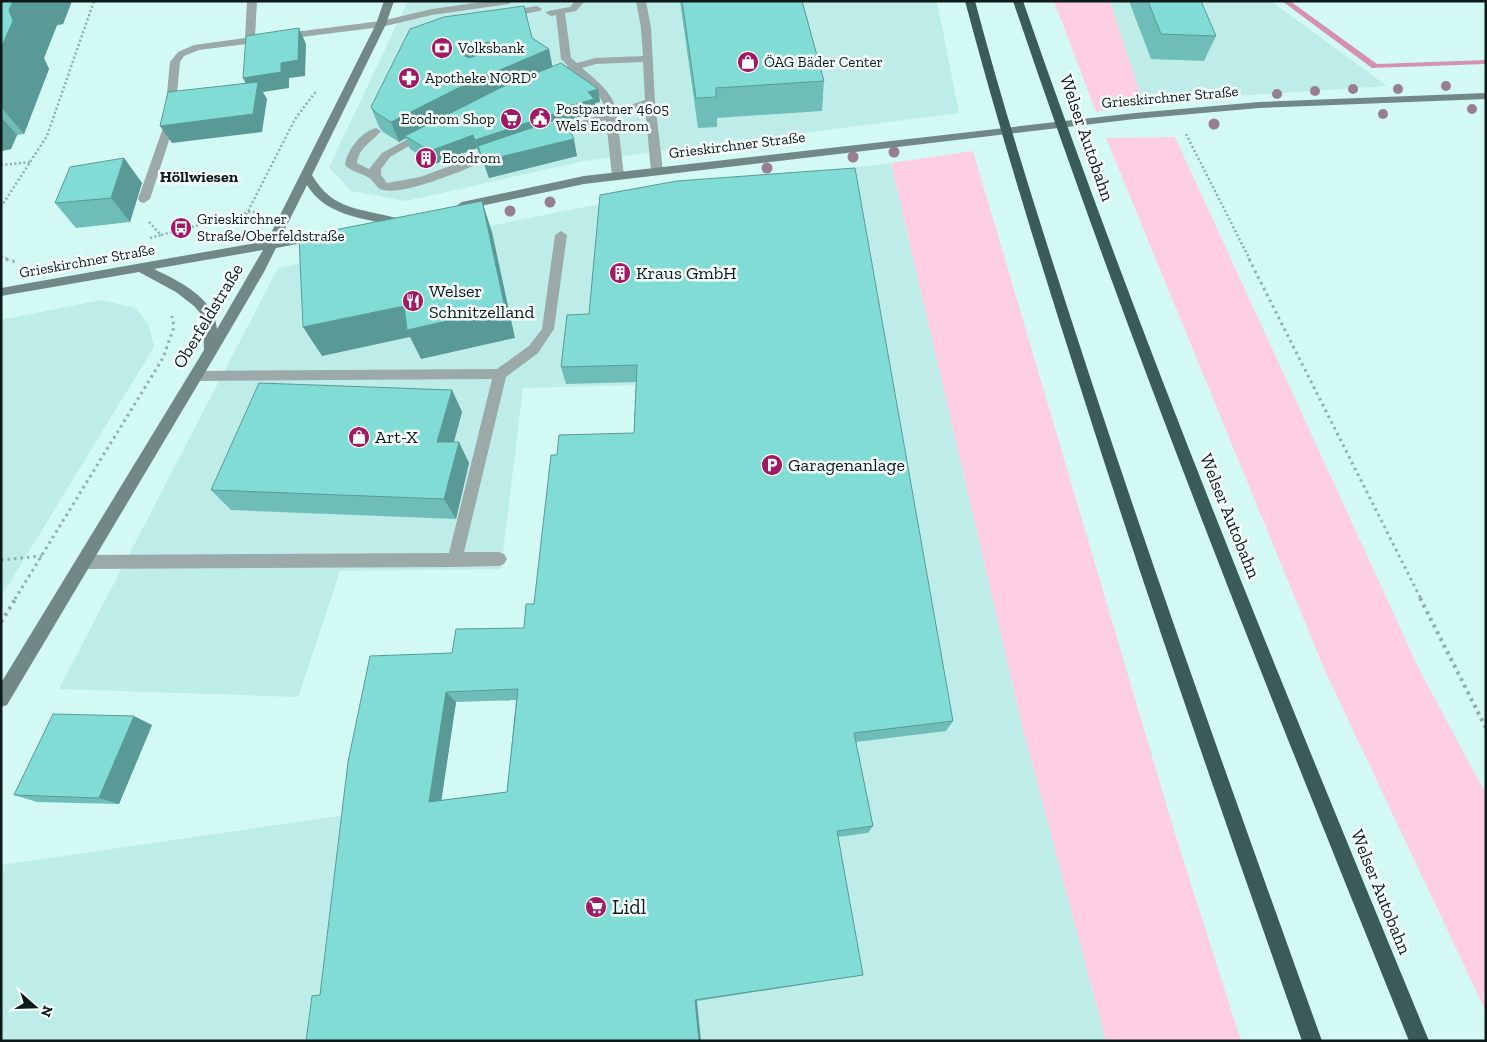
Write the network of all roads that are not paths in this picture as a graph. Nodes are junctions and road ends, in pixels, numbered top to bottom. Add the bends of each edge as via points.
1 (252, 1) edge
2 (389, 1) edge
3 (509, 1) edge
4 (581, 1) edge
5 (642, 1) edge
6 (970, 1) edge
7 (1018, 1) edge
8 (535, 5) edge
9 (560, 13) junction
10 (499, 15) edge
11 (379, 28) junction
12 (405, 28) dead end
13 (250, 41) junction
14 (648, 59) junction
15 (576, 67) junction
16 (544, 77) edge
17 (1486, 96) edge
18 (650, 102) junction
19 (612, 114) junction
20 (438, 127) edge
21 (376, 131) edge
22 (536, 139) edge
23 (508, 149) edge
24 (657, 171) junction
25 (306, 174) junction
26 (376, 176) junction
27 (618, 176) junction
28 (144, 199) road end
29 (450, 209) edge
30 (365, 227) edge
31 (329, 234) edge
32 (561, 235) dead end
33 (271, 245) junction
34 (141, 268) junction
35 (1, 292) edge
36 (211, 351) junction
37 (500, 374) junction
38 (196, 376) junction
39 (499, 559) dead end
40 (455, 560) junction
41 (84, 562) junction
42 (1, 699) edge
43 (1312, 1041) edge
44 (1420, 1041) edge

1 - 13 lane
2 - 11 main road, Oberfeldstraße
3 - 11 lane via 432,12
4 - 9 lane via 573,9
5 - 14 lane
6 - 43 highway via 1018,173 1096,418 1194,710
7 - 44 highway, Welser Autobahn via 1076,173 1151,376
8 - 9 lane via 543,12
8 - 10 lane
9 - 15 lane via 566,59
11 - 12 lane
11 - 13 lane
11 - 25 main road, Oberfeldstraße
13 - 28 lane via 197,48 181,54 174,62 169,125
14 - 15 lane via 594,61
14 - 18 lane
15 - 16 lane
15 - 19 lane via 610,104
17 - 24 main road, Grieskirchner Straße via 1174,111
18 - 19 lane
18 - 24 lane
19 - 22 lane
19 - 27 lane
20 - 26 lane via 386,155 375,168
21 - 26 lane via 351,156 350,165
23 - 26 lane via 411,184 384,187
24 - 27 main road, Grieskirchner Straße
25 - 30 main road via 313,189 336,207 397,220
25 - 33 main road, Oberfeldstraße
27 - 29 main road, Grieskirchner Straße via 584,180
31 - 33 main road, Grieskirchner Straße
32 - 37 lane via 548,329 532,352
33 - 34 main road, Grieskirchner Straße
33 - 36 main road, Oberfeldstraße
34 - 35 main road, Grieskirchner Straße
34 - 36 main road via 172,283 196,300 210,318
36 - 38 main road, Oberfeldstraße
37 - 38 lane
37 - 40 lane
38 - 41 main road, Oberfeldstraße
39 - 40 lane
40 - 41 lane
41 - 42 main road, Oberfeldstraße

